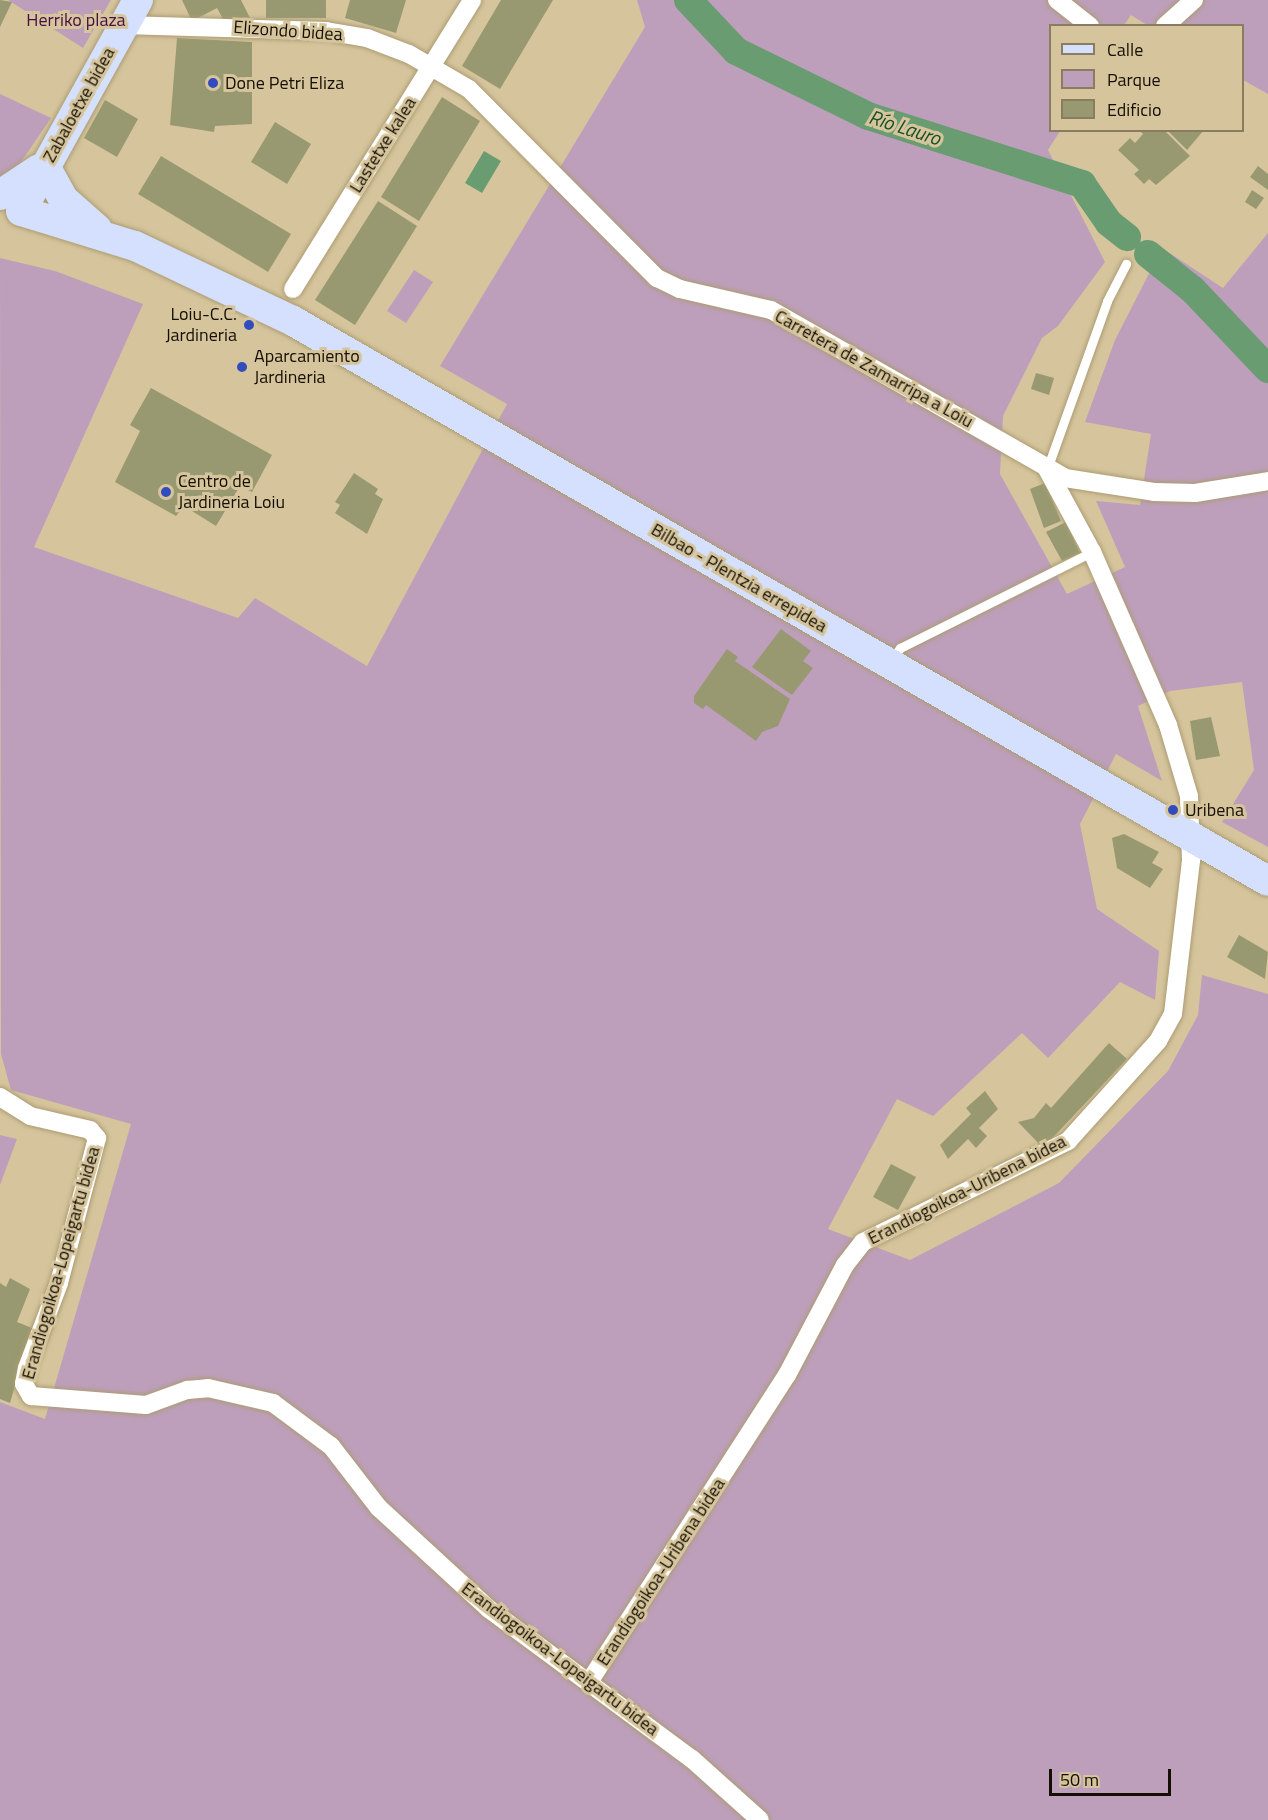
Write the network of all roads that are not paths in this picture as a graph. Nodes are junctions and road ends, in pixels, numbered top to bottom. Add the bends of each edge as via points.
1 (472, 0) edge
2 (1058, 0) edge
3 (1194, 0) edge
4 (130, 12) edge
5 (1088, 24) edge
6 (1167, 24) edge
7 (431, 66) junction
8 (525, 143) joint
9 (46, 164) junction
10 (10, 203) edge
11 (106, 236) junction
12 (1126, 264) dead end
13 (293, 289) dead end
14 (1047, 469) junction
15 (1268, 481) edge
16 (1092, 552) junction
17 (889, 664) junction
18 (1191, 837) junction
19 (1268, 882) edge
20 (0, 1097) edge
21 (589, 1682) junction
22 (760, 1820) edge

1 - 7 street, Lastetxe kalea
2 - 5 street
3 - 6 street
4 - 7 street, Elizondo bidea via 367,38
4 - 9 main road, Zabaloetxe bidea
7 - 8 street, Elizondo bidea via 470,88
7 - 13 street, Lastetxe kalea
8 - 14 street, Carretera de Zamarripa a Loiu via 657,278 680,289 771,310
9 - 10 main road, Zabaloetxe bidea
9 - 11 main road via 63,199
10 - 11 main road
11 - 17 main road, Bilbao - Plentzia errepidea via 208,279 345,350
12 - 14 lane via 1107,301
14 - 15 street, Carretera de Zamarripa a Loiu via 1065,478 1154,492 1195,493
14 - 16 street, Erandiogoikoa-Uribena bidea
16 - 17 lane via 900,648
16 - 18 street, Erandiogoikoa-Uribena bidea via 1168,725 1189,796
17 - 18 main road, Bilbao - Plentzia errepidea
18 - 19 main road, Bilbao - Plentzia errepidea
18 - 21 street, Erandiogoikoa-Uribena bidea via 1173,1014 1158,1041 1068,1141 863,1242 845,1265 781,1384
20 - 21 street, Erandiogoikoa-Lopeigartu bidea via 30,1116 90,1130 97,1138 59,1283 27,1368 24,1384 31,1396 146,1405 187,1390 208,1388 273,1402 332,1446 379,1508 489,1609
21 - 22 street, Erandiogoikoa-Lopeigartu bidea via 692,1759

